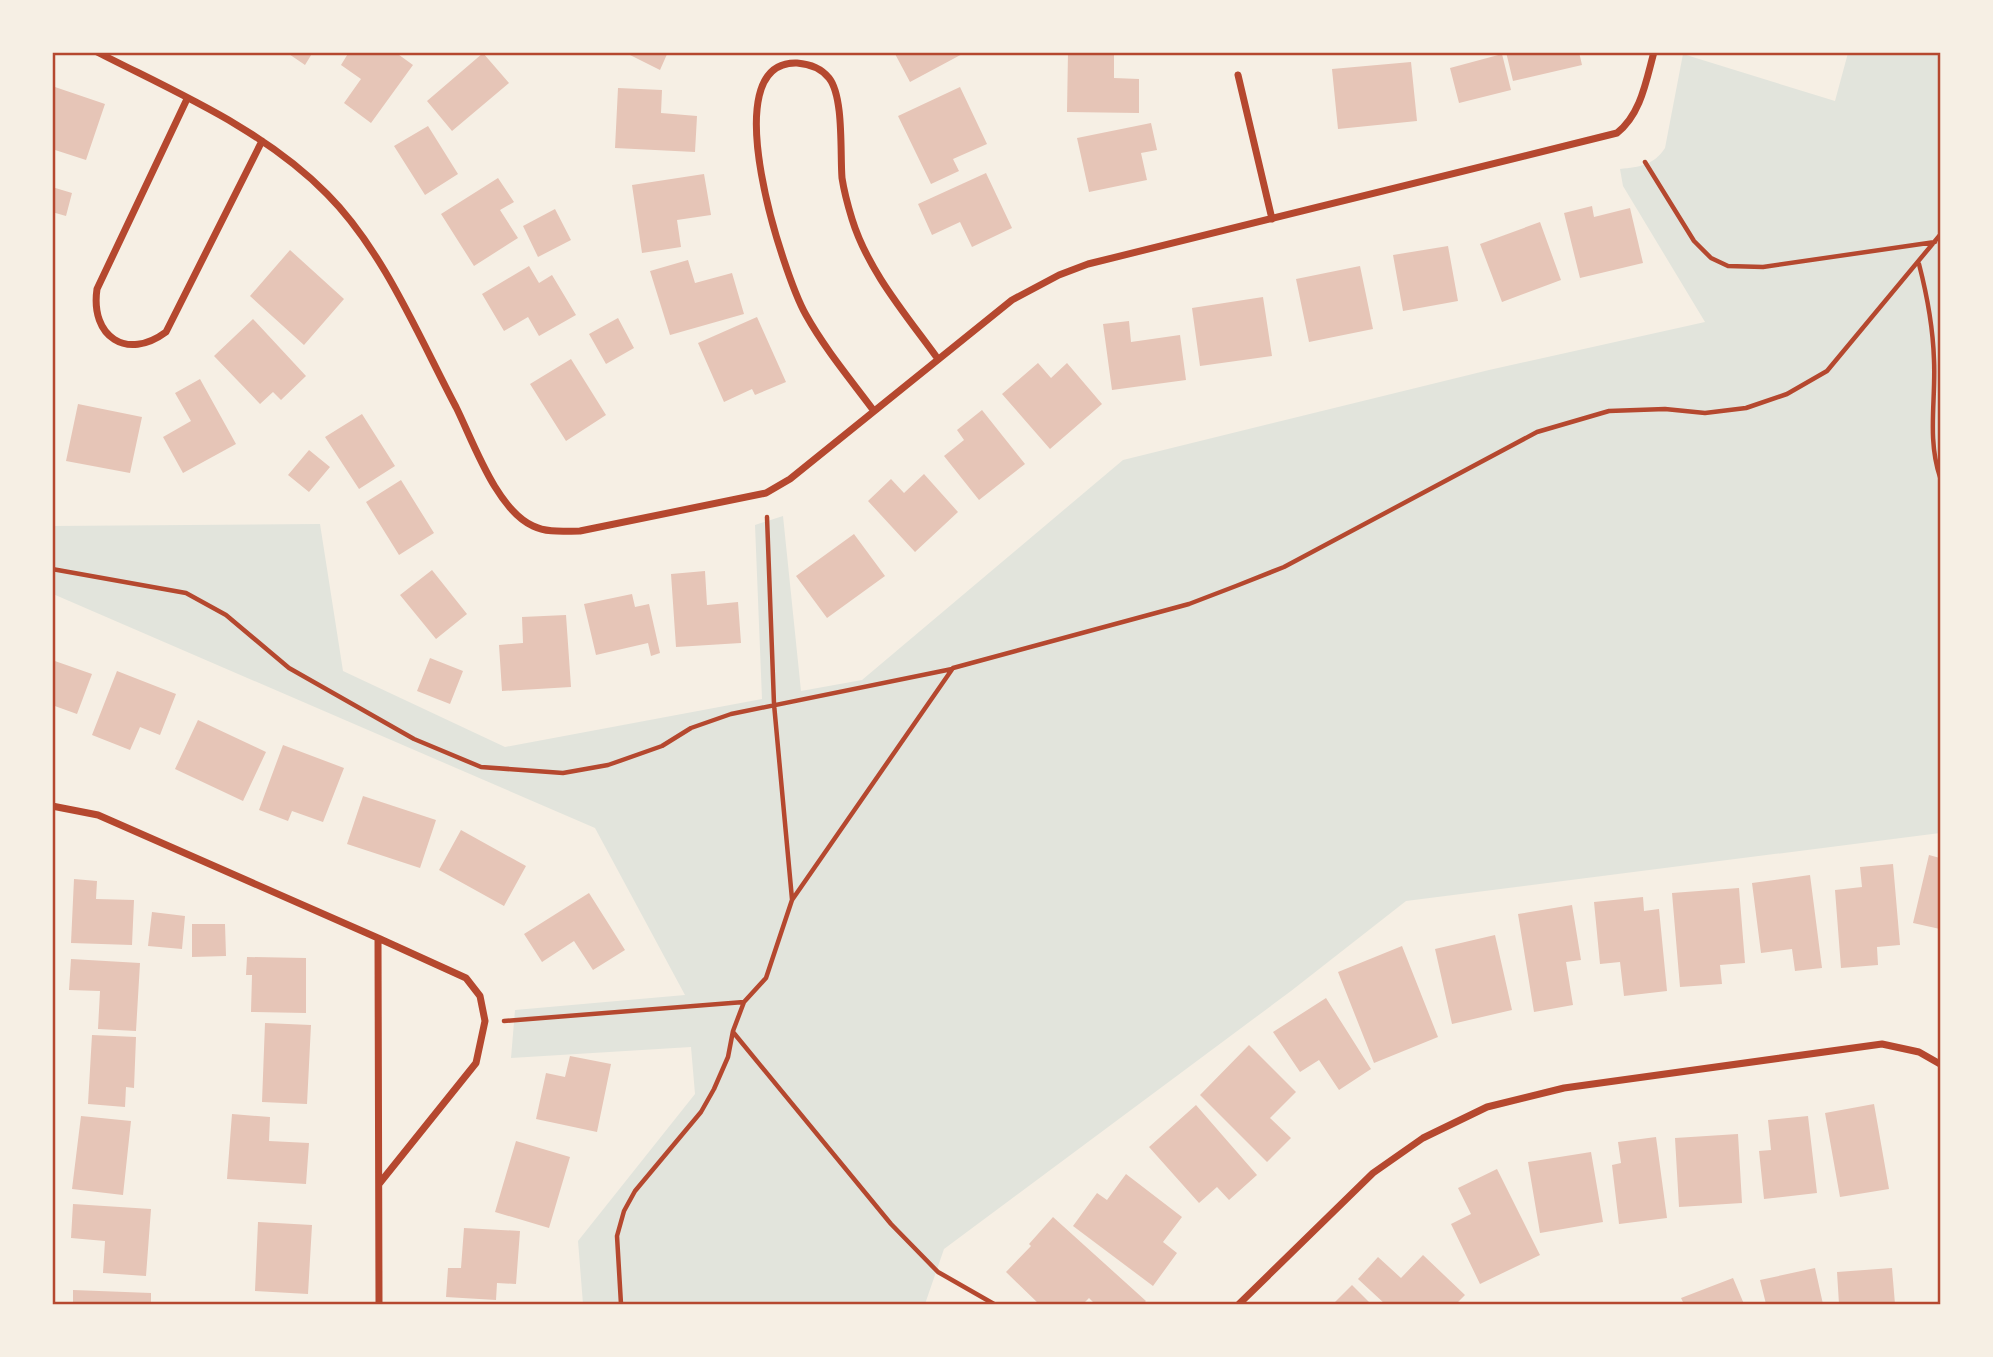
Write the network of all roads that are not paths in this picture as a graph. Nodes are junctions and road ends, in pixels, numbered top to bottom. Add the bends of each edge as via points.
1 (97, 52) edge
2 (1654, 52) edge
3 (1238, 75) dead end
4 (187, 99) junction
5 (262, 141) junction
6 (1272, 219) junction
7 (938, 359) junction
8 (874, 411) junction
9 (52, 806) edge
10 (378, 938) junction
11 (1941, 1064) edge
12 (379, 1184) junction
13 (379, 1304) edge
14 (1239, 1304) edge

1 - 4 street
2 - 6 street via 1637,107 1617,134
3 - 6 street
4 - 5 street
4 - 5 street via 97,289 94,309 110,338 130,345 150,344 166,332
5 - 8 street via 297,166 353,222 381,265 498,491 531,526 580,531 766,493
6 - 7 street via 1059,275 1012,300
7 - 8 street
7 - 8 street via 884,285 853,222 842,181 837,98 831,79 816,66 794,63 777,69 761,89 757,125 761,175 777,246 807,316
9 - 10 street via 98,816
10 - 12 street
10 - 12 street via 466,978 480,996 485,1021 476,1063
11 - 14 street via 1900,1046 1882,1044 1563,1088 1487,1107 1423,1138 1373,1173
12 - 13 street

